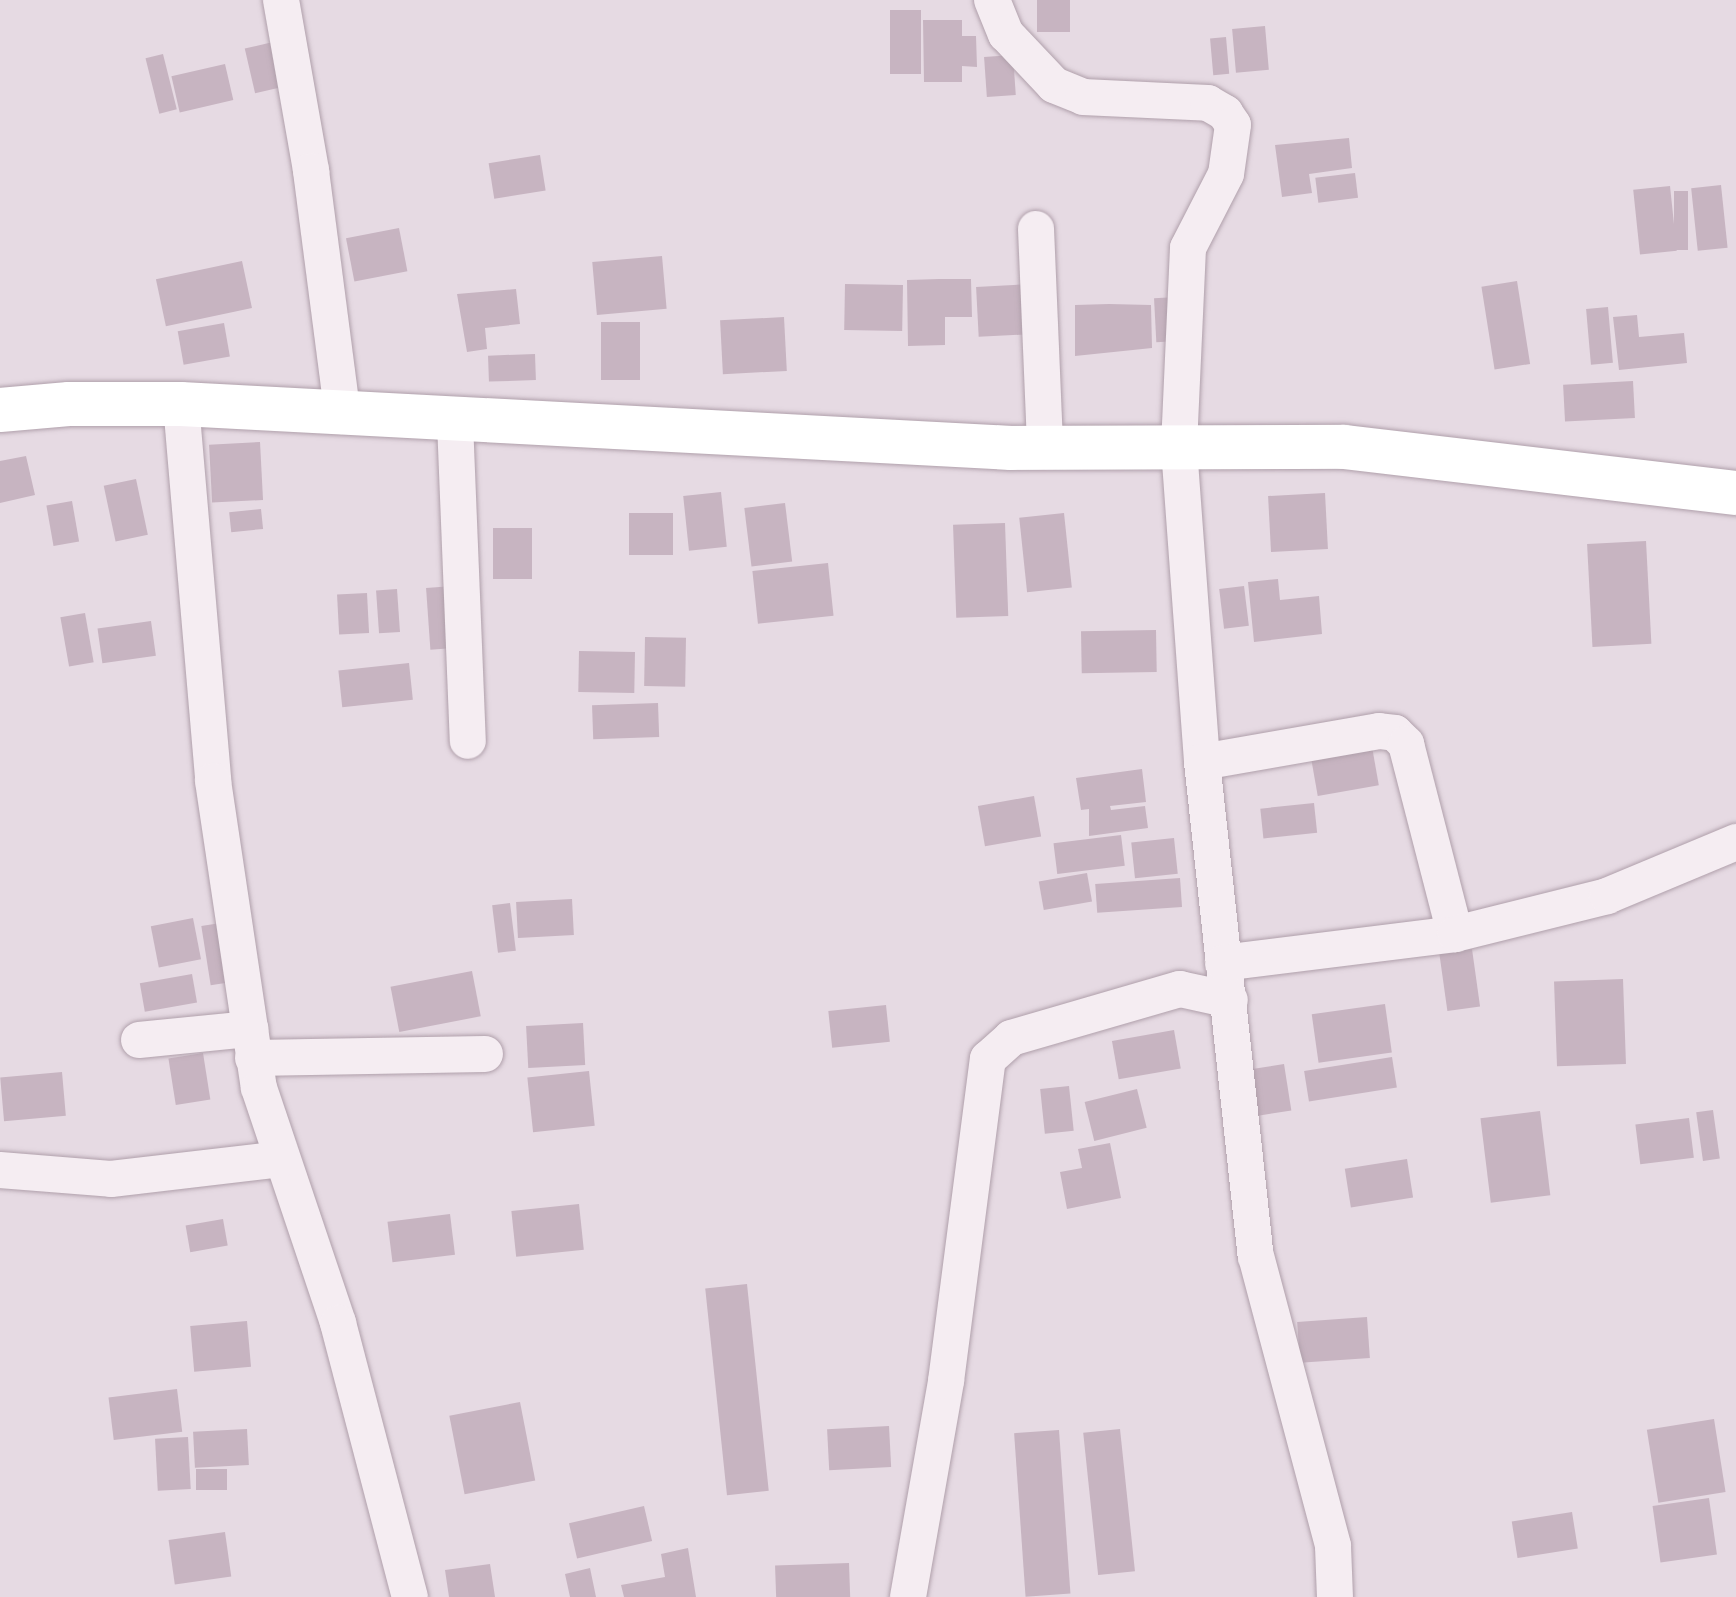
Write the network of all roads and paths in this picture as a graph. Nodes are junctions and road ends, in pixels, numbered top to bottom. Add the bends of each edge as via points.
1 (281, 0) edge
2 (992, 0) edge
3 (1036, 229) dead end
4 (181, 404) junction
5 (0, 410) edge
6 (343, 416) junction
7 (455, 422) junction
8 (1045, 448) junction
9 (1179, 448) junction
10 (1736, 493) edge
11 (468, 741) dead end
12 (1202, 762) junction
13 (1736, 842) edge
14 (1455, 934) junction
15 (1223, 963) junction
16 (1230, 1000) junction
17 (139, 1040) dead end
18 (252, 1043) junction
19 (485, 1054) dead end
20 (281, 1159) junction
21 (0, 1170) edge
22 (410, 1597) edge
23 (908, 1597) edge
24 (1335, 1597) edge

1 - 6 street via 311,171
2 - 9 street via 1006,34 1054,85 1083,97 1208,103 1233,125 1226,174 1188,248
3 - 8 street
4 - 5 street
4 - 6 street
4 - 18 street via 213,781
6 - 7 street
7 - 8 street
7 - 11 street
8 - 9 street
9 - 10 street via 1413,452
9 - 12 street
12 - 14 street via 1379,731 1395,733 1406,744
12 - 15 street
13 - 14 street via 1607,896
14 - 15 street
15 - 16 street
16 - 23 street via 1180,989 1011,1038 988,1059 946,1381
16 - 24 street via 1256,1256 1333,1546
17 - 18 street
18 - 19 street
18 - 20 street
20 - 21 street via 111,1179
20 - 22 street via 338,1323

